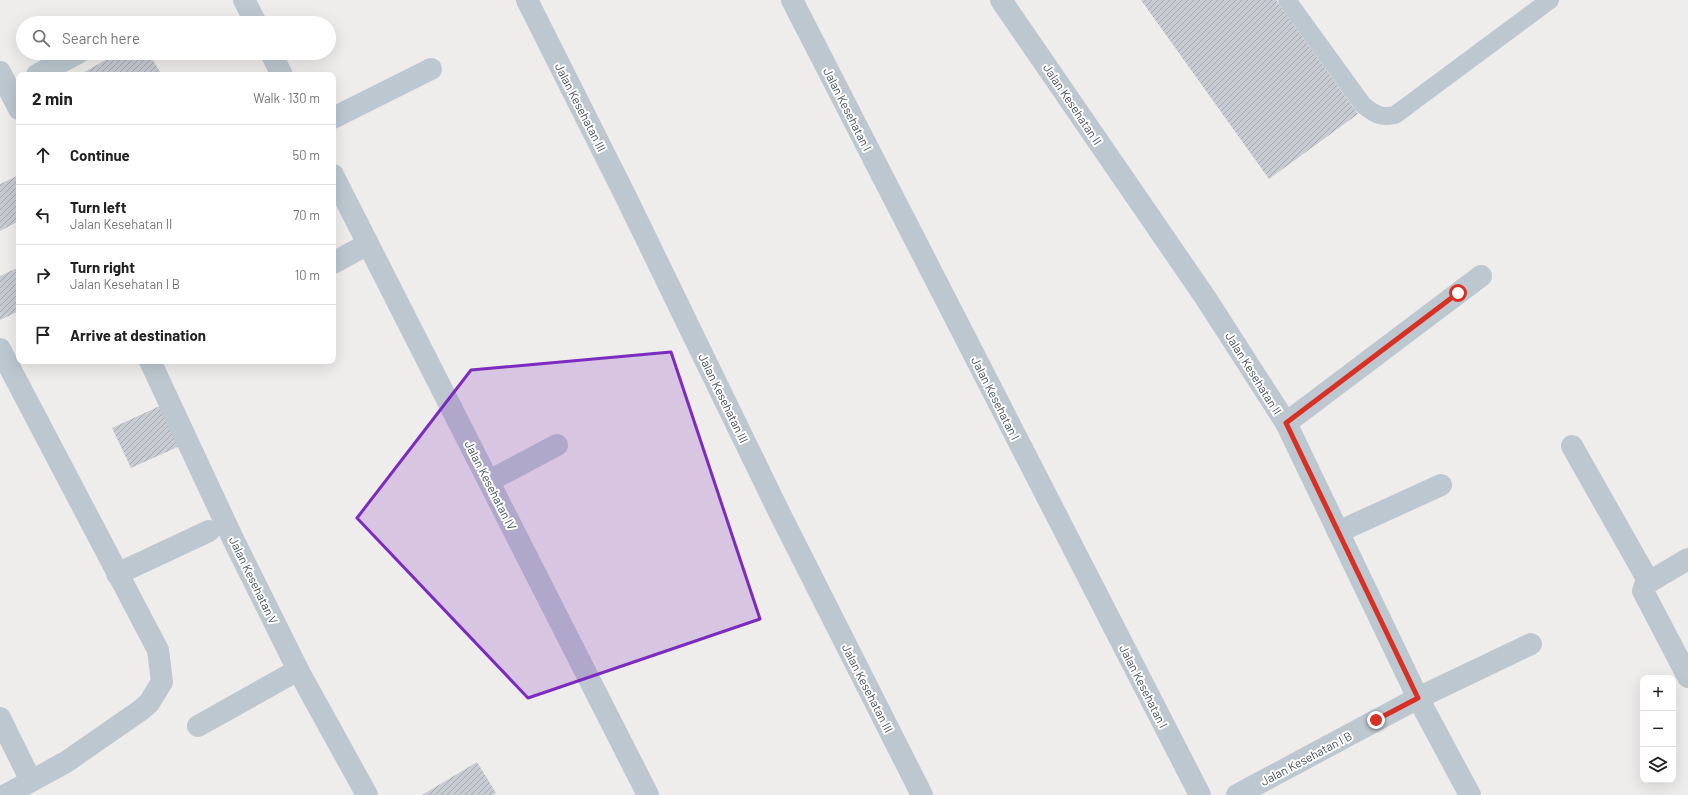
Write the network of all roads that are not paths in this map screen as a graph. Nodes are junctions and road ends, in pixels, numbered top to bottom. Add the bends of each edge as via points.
1 (244, 0) edge
2 (527, 0) edge
3 (792, 0) edge
4 (1001, 0) edge
5 (1287, 0) edge
6 (1550, 0) edge
7 (252, 16) edge
8 (65, 60) edge
9 (274, 60) edge
10 (431, 69) dead end
11 (43, 72) edge
12 (280, 72) edge
13 (336, 116) edge
14 (336, 181) edge
15 (368, 244) junction
16 (336, 261) edge
17 (1481, 276) dead end
18 (0, 351) edge
19 (151, 364) edge
20 (1286, 423) junction
21 (557, 445) dead end
22 (1572, 446) dead end
23 (489, 481) junction
24 (1441, 485) dead end
25 (209, 531) dead end
26 (1338, 532) junction
27 (1688, 558) edge
28 (117, 574) junction
29 (1649, 582) junction
30 (1531, 644) dead end
31 (298, 670) junction
32 (1688, 677) edge
33 (1418, 698) junction
34 (0, 718) edge
35 (198, 726) dead end
36 (31, 781) junction
37 (6, 795) edge
38 (366, 795) edge
39 (648, 795) edge
40 (922, 795) edge
41 (1200, 795) edge
42 (1237, 795) edge
43 (1470, 795) edge

1 - 7 street
2 - 40 street, Jalan Kesehatan III
3 - 41 street, Jalan Kesehatan I
4 - 20 street, Jalan Kesehatan II via 1205,297
5 - 6 lane via 1363,105 1384,117 1395,115
8 - 11 street
9 - 12 street
10 - 13 street
14 - 15 street, Jalan Kesehatan IV
15 - 16 street
15 - 23 street, Jalan Kesehatan IV
17 - 20 street
18 - 28 street
19 - 31 street, Jalan Kesehatan V via 233,539
20 - 26 street, Jalan Kesehatan II
21 - 23 street
22 - 29 street
23 - 39 street, Jalan Kesehatan IV
24 - 26 street
25 - 28 street
26 - 33 street, Jalan Kesehatan II
27 - 29 street
28 - 36 street via 158,650 162,682 141,710 66,762
29 - 32 street via 1643,591
30 - 33 street, Jalan Kesehatan I B
31 - 35 street
31 - 38 street, Jalan Kesehatan V
33 - 42 street, Jalan Kesehatan I B
33 - 43 street, Jalan Kesehatan II
34 - 36 street
36 - 37 street

